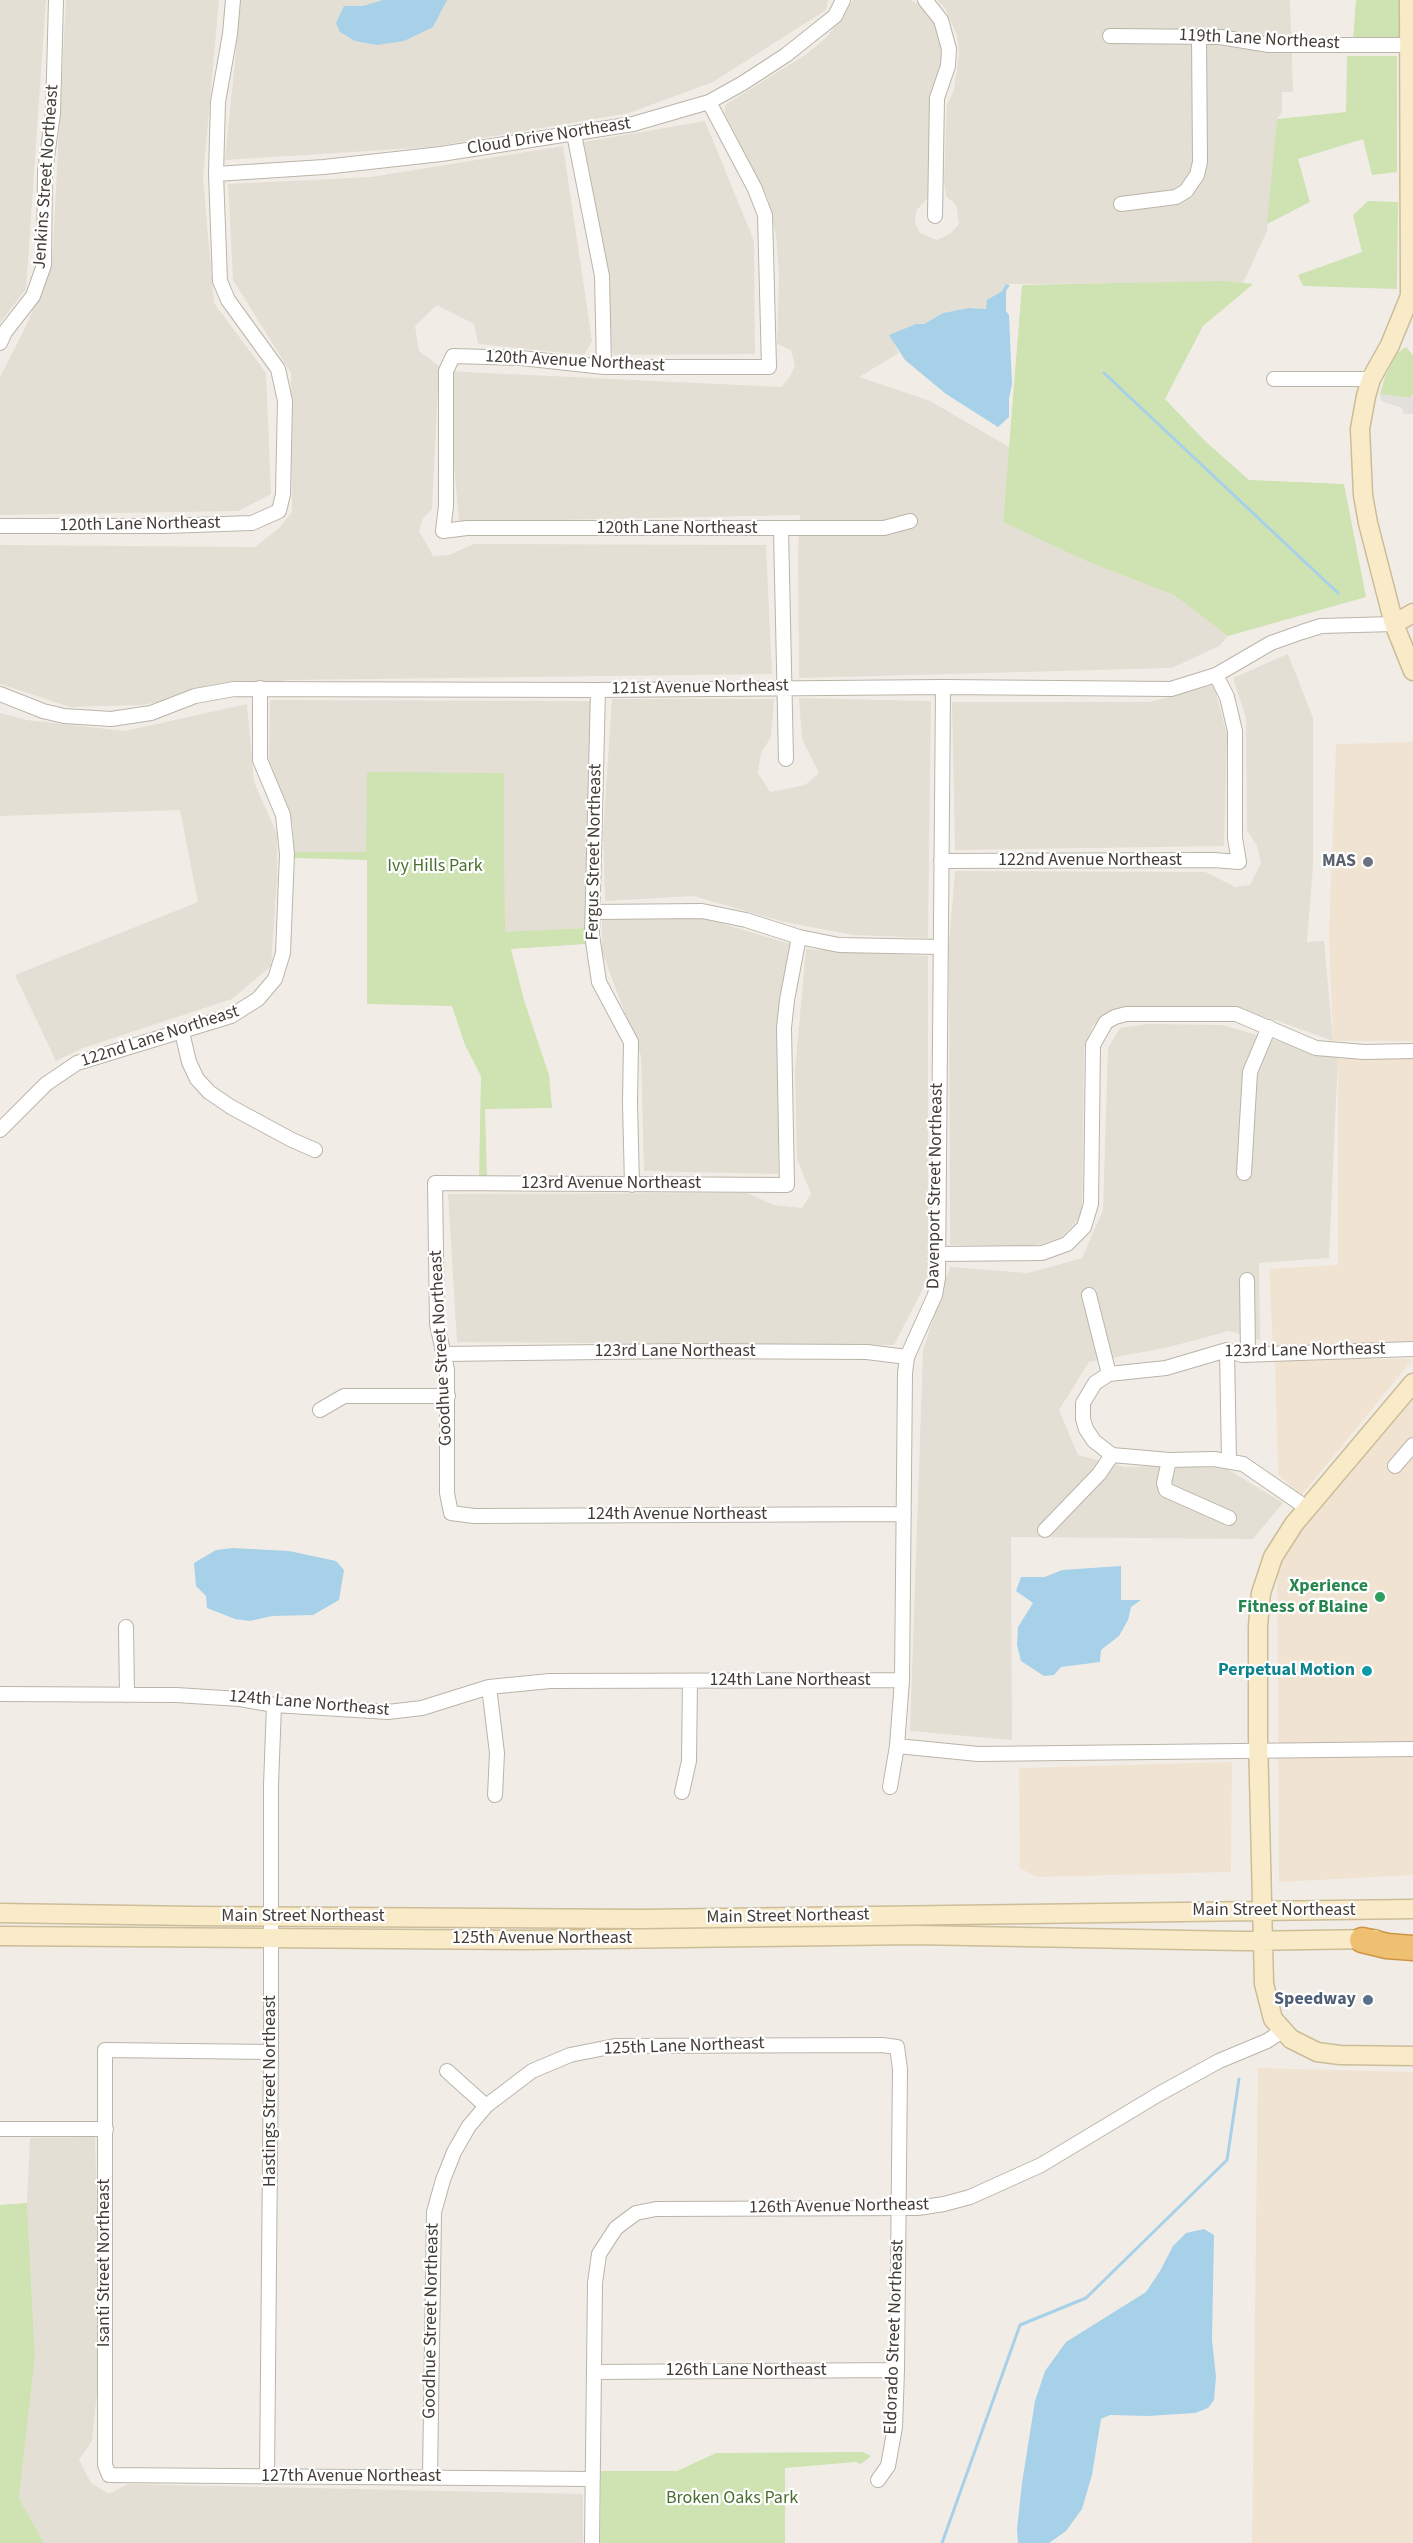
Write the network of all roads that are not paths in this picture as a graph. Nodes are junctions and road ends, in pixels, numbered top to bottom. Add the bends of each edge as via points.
1 (56, 0) edge
2 (232, 0) edge
3 (843, 0) edge
4 (925, 0) edge
5 (1409, 0) edge
6 (1110, 36) dead end
7 (1199, 36) junction
8 (1408, 45) junction
9 (709, 102) junction
10 (574, 134) junction
11 (216, 174) junction
12 (1121, 204) dead end
13 (935, 216) dead end
14 (0, 343) edge
15 (604, 367) junction
16 (1274, 379) dead end
17 (1371, 379) junction
18 (910, 521) dead end
19 (0, 526) edge
20 (781, 530) junction
21 (443, 531) joint
22 (1413, 614) edge
23 (1394, 624) junction
24 (1413, 633) edge
25 (1413, 671) edge
26 (1216, 675) junction
27 (785, 687) junction
28 (943, 687) junction
29 (260, 688) junction
30 (598, 690) junction
31 (0, 694) edge
32 (786, 759) dead end
33 (941, 861) junction
34 (593, 912) junction
35 (799, 937) junction
36 (940, 947) junction
37 (1269, 1027) junction
38 (182, 1032) junction
39 (1413, 1051) edge
40 (0, 1130) edge
41 (315, 1150) dead end
42 (1244, 1173) dead end
43 (435, 1183) joint
44 (632, 1185) junction
45 (938, 1254) junction
46 (1247, 1280) dead end
47 (1089, 1295) dead end
48 (1413, 1349) edge
49 (1227, 1350) junction
50 (443, 1354) junction
51 (1248, 1354) junction
52 (907, 1357) junction
53 (1109, 1374) junction
54 (1413, 1383) edge
55 (448, 1396) junction
56 (320, 1410) dead end
57 (1413, 1445) edge
58 (1112, 1455) junction
59 (1168, 1460) junction
60 (1229, 1461) junction
61 (1395, 1466) dead end
62 (1307, 1508) junction
63 (451, 1513) joint
64 (904, 1514) junction
65 (1229, 1518) dead end
66 (1045, 1530) dead end
67 (126, 1627) dead end
68 (902, 1680) junction
69 (690, 1681) junction
70 (489, 1687) junction
71 (0, 1694) edge
72 (127, 1695) junction
73 (274, 1705) junction
74 (897, 1746) junction
75 (1258, 1749) junction
76 (1413, 1749) edge
77 (890, 1787) dead end
78 (682, 1792) dead end
79 (495, 1795) dead end
80 (1413, 1909) edge
81 (1262, 1911) junction
82 (0, 1912) edge
83 (270, 1917) junction
84 (0, 1936) edge
85 (272, 1938) junction
86 (1084, 1938) joint
87 (1413, 1939) edge
88 (1362, 1940) junction
89 (1262, 1942) junction
90 (1413, 1948) edge
91 (1282, 2031) junction
92 (897, 2047) joint
93 (271, 2052) junction
94 (1413, 2056) edge
95 (447, 2071) dead end
96 (486, 2106) junction
97 (0, 2128) edge
98 (106, 2128) junction
99 (898, 2208) junction
100 (897, 2370) junction
101 (594, 2372) junction
102 (109, 2475) joint
103 (267, 2476) junction
104 (430, 2477) junction
105 (593, 2479) junction
106 (878, 2480) dead end
107 (592, 2543) edge

1 - 14 street, Jenkins Street Northeast via 53,113 45,172 44,265 33,296
2 - 11 street via 218,102
3 - 9 street, Cloud Drive Northeast via 835,16 786,55
4 - 13 street via 941,20 949,49 935,115
5 - 8 main road
6 - 7 street, 119th Lane Northeast
7 - 8 street, 119th Lane Northeast via 1269,45
7 - 12 street via 1200,162 1194,183 1176,197
8 - 17 main road via 1410,296
9 - 10 street, Cloud Drive Northeast via 633,124
9 - 15 street, 120th Avenue Northeast via 765,215 769,367
10 - 11 street, Cloud Drive Northeast via 324,167
10 - 15 street via 602,276
11 - 19 street, 120th Lane Northeast via 220,280 228,300 278,369 285,401 283,494 277,512 252,523
15 - 21 street, 120th Avenue Northeast via 450,350 446,371
16 - 17 street
17 - 23 main road via 1360,429 1363,495
18 - 20 street, 120th Lane Northeast via 884,528
20 - 21 street, 120th Lane Northeast
20 - 27 street
22 - 23 main road, 121st Avenue Northeast
23 - 24 main road, 121st Avenue Northeast
23 - 25 main road
23 - 26 street, 121st Avenue Northeast via 1321,626 1271,643
26 - 28 street, 121st Avenue Northeast via 1180,687 1149,691
26 - 33 street, 122nd Avenue Northeast via 1227,697 1235,731 1235,838 1239,862
27 - 28 street, 121st Avenue Northeast
27 - 30 street, 121st Avenue Northeast
27 - 32 street
28 - 33 street, Davenport Street Northeast
29 - 30 street, 121st Avenue Northeast
29 - 31 street, 121st Avenue Northeast via 215,691 151,713 111,719 64,716
29 - 38 street, 122nd Lane Northeast via 260,760 284,815 287,854 283,953 275,979 249,1007
30 - 34 street, Fergus Street Northeast
33 - 36 street, Davenport Street Northeast
34 - 35 street via 702,911
34 - 44 street, Fergus Street Northeast via 599,982 631,1042
35 - 36 street via 839,945
35 - 44 street, 123rd Avenue Northeast via 784,1028 787,1185
36 - 45 street, Davenport Street Northeast
37 - 39 street via 1316,1048
37 - 42 street via 1250,1072
37 - 45 street via 1236,1014 1222,1013 1126,1014 1106,1022 1093,1045 1091,1203 1084,1227 1056,1250 1041,1253
38 - 40 street, 122nd Lane Northeast via 77,1063 46,1084
38 - 41 street via 189,1062 209,1092
43 - 44 street, 123rd Avenue Northeast
43 - 50 street, Goodhue Street Northeast via 437,1324
45 - 52 street, Davenport Street Northeast via 935,1295
46 - 51 street
47 - 53 street
48 - 51 street, 123rd Lane Northeast
49 - 51 street, 123rd Lane Northeast
49 - 53 street, 123rd Lane Northeast via 1166,1368
49 - 60 street
50 - 52 street, 123rd Lane Northeast via 867,1352
50 - 55 street, Goodhue Street Northeast
52 - 64 street, Davenport Street Northeast
53 - 58 street via 1095,1383 1083,1403 1083,1419 1094,1441
54 - 62 main road
55 - 56 street via 344,1396
55 - 63 street, Goodhue Street Northeast via 447,1492
57 - 61 street
58 - 59 street
58 - 66 street
59 - 60 street
59 - 65 street via 1166,1490
60 - 62 street via 1243,1464
62 - 75 main road via 1273,1557 1261,1593
63 - 64 street, 124th Avenue Northeast
64 - 68 street, Davenport Street Northeast
67 - 72 street
68 - 69 street, 124th Lane Northeast
68 - 74 street, Davenport Street Northeast
69 - 70 street, 124th Lane Northeast via 550,1681
69 - 78 street via 689,1761
70 - 73 street, 124th Lane Northeast via 422,1708 388,1712
70 - 79 street via 497,1753
71 - 72 street, 124th Lane Northeast
72 - 73 street, 124th Lane Northeast via 240,1699
73 - 83 street, Hastings Street Northeast
74 - 75 street via 978,1754
74 - 77 street, Davenport Street Northeast
75 - 76 street
75 - 81 main road
80 - 81 main road, Main Street Northeast
81 - 83 main road, Main Street Northeast via 641,1919
81 - 89 main road
82 - 83 main road, Main Street Northeast
83 - 85 street, Hastings Street Northeast
84 - 85 main road, 125th Avenue Northeast
85 - 86 main road, 125th Avenue Northeast
85 - 93 street, Hastings Street Northeast
86 - 89 main road, Main Street Northeast
87 - 88 main road, Main Street Northeast
88 - 89 main road, Main Street Northeast
88 - 90 highway
89 - 91 main road via 1265,1994 1273,2019
91 - 94 main road via 1317,2052
91 - 99 street, 126th Avenue Northeast via 1159,2094 1015,2178 944,2204
92 - 96 street, 125th Lane Northeast via 615,2046 570,2055 532,2071
92 - 99 street, Eldorado Street Northeast
93 - 98 street, Isanti Street Northeast via 105,2050
93 - 103 street, Hastings Street Northeast
95 - 96 street
96 - 104 street, Goodhue Street Northeast via 454,2152 434,2212
97 - 98 street
98 - 102 street, Isanti Street Northeast via 105,2465
99 - 100 street, Eldorado Street Northeast
99 - 101 street, 126th Avenue Northeast via 656,2209 636,2213 616,2228 599,2254
100 - 101 street, 126th Lane Northeast
100 - 106 street, Eldorado Street Northeast via 895,2427 888,2466
101 - 105 street
102 - 103 street, 127th Avenue Northeast
103 - 104 street, 127th Avenue Northeast
104 - 105 street, 127th Avenue Northeast
105 - 107 street

